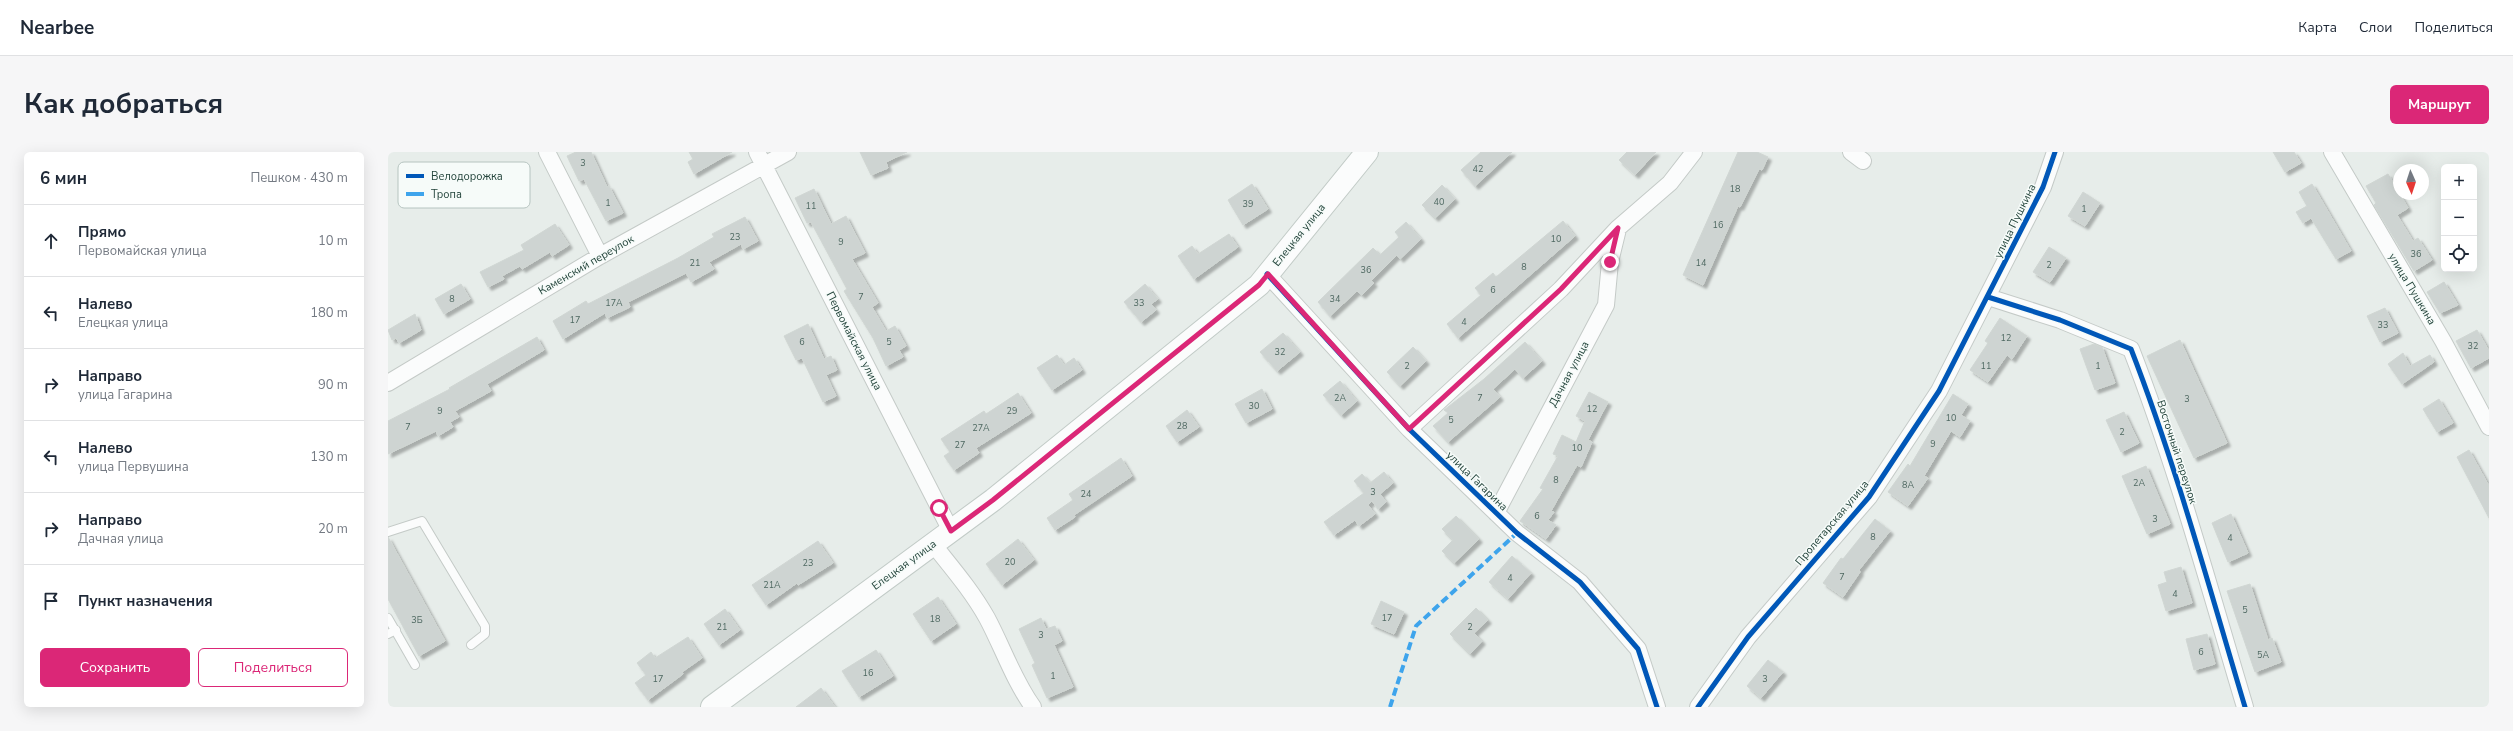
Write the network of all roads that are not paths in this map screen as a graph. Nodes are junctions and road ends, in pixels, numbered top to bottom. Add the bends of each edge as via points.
1 (547, 152) edge
2 (788, 152) edge
3 (1367, 152) edge
4 (1694, 152) edge
5 (2055, 152) edge
6 (2332, 152) edge
7 (761, 158) edge
8 (1618, 228) junction
9 (600, 256) junction
10 (1268, 274) junction
11 (1988, 298) junction
12 (388, 383) edge
13 (2489, 427) edge
14 (1409, 429) junction
15 (1496, 513) junction
16 (951, 531) junction
17 (388, 532) edge
18 (933, 544) junction
19 (388, 618) edge
20 (396, 630) junction
21 (388, 634) edge
22 (471, 645) dead end
23 (415, 665) dead end
24 (712, 707) edge
25 (1033, 707) edge
26 (1657, 707) edge
27 (1698, 707) edge
28 (2245, 707) edge

1 - 9 street
2 - 7 street, Каменский переулок
3 - 10 main road, Елецкая улица
4 - 8 street via 1670,183
5 - 11 street, улица Пушкина via 2043,187
6 - 13 street, улица Пушкина via 2443,341
7 - 9 street, Каменский переулок
7 - 16 street, Первомайская улица
8 - 14 street via 1561,289
8 - 15 street, Дачная улица via 1610,262 1606,305
9 - 12 street, Каменский переулок
10 - 14 street, улица Гагарина
10 - 16 main road, Елецкая улица via 1259,285
11 - 27 street, Пролетарская улица via 1939,391 1869,497 1748,637
11 - 28 street, Восточный переулок via 2060,320 2131,349 2181,496
14 - 15 street, улица Гагарина
15 - 26 street, улица Гагарина via 1517,533 1580,582 1638,649
16 - 18 main road, Елецкая улица
17 - 22 lane via 422,521 485,626 485,634
18 - 24 main road, Елецкая улица
18 - 25 street via 963,582 986,618 1018,686
19 - 20 lane
20 - 21 lane
20 - 23 lane

